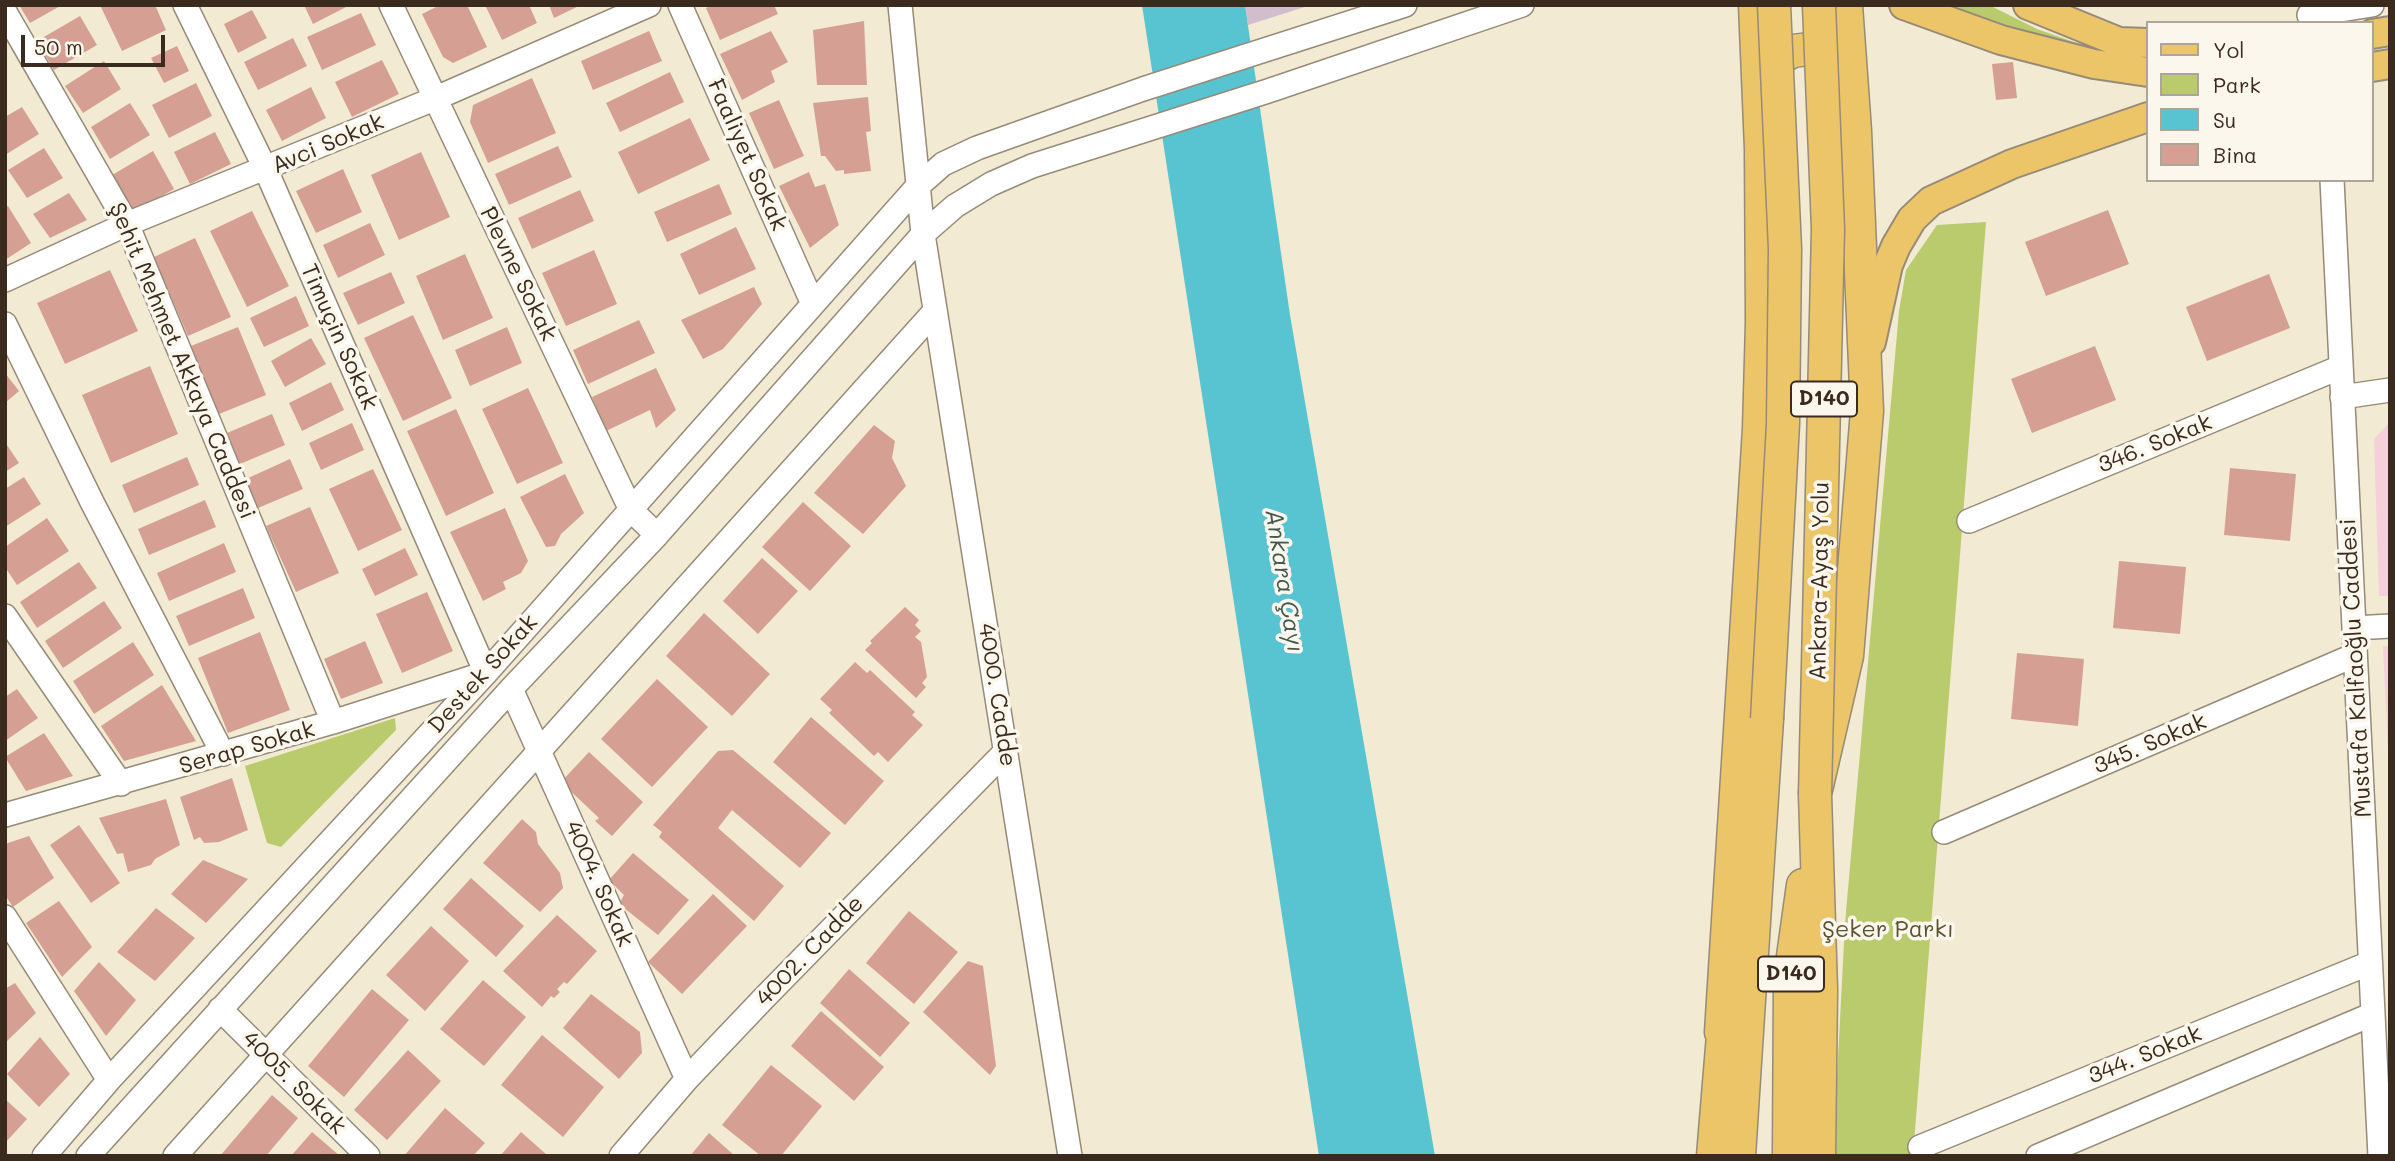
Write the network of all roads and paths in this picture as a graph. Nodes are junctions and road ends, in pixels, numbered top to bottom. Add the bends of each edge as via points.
1 (185, 5) edge
2 (391, 5) edge
3 (649, 5) edge
4 (680, 5) edge
5 (900, 5) edge
6 (1405, 5) edge
7 (1522, 5) edge
8 (1755, 5) edge
9 (1774, 5) edge
10 (1819, 5) edge
11 (1846, 5) edge
12 (1904, 5) edge
13 (2028, 5) edge
14 (2049, 5) edge
15 (2372, 5) edge
16 (5, 12) edge
17 (2309, 14) edge
18 (2072, 23) junction
19 (2146, 43) edge
20 (1852, 72) junction
21 (2146, 72) edge
22 (1758, 84) junction
23 (434, 99) junction
24 (2146, 118) edge
25 (266, 170) junction
26 (2332, 182) edge
27 (917, 187) junction
28 (127, 224) junction
29 (923, 234) junction
30 (5, 280) edge
31 (813, 304) junction
32 (935, 311) junction
33 (5, 324) edge
34 (2341, 368) junction
35 (1866, 369) junction
36 (2390, 390) edge
37 (2342, 397) junction
38 (631, 510) junction
39 (1969, 521) dead end
40 (657, 535) junction
41 (5, 615) edge
42 (2390, 626) edge
43 (2354, 628) junction
44 (2355, 655) junction
45 (486, 673) junction
46 (511, 689) junction
47 (333, 722) junction
48 (1006, 751) junction
49 (540, 753) junction
50 (223, 754) junction
51 (121, 784) junction
52 (1815, 793) junction
53 (5, 815) edge
54 (1762, 817) junction
55 (1944, 832) dead end
56 (5, 917) edge
57 (2371, 963) junction
58 (220, 1009) junction
59 (2379, 1020) edge
60 (1721, 1032) junction
61 (2383, 1052) edge
62 (266, 1055) junction
63 (687, 1079) junction
64 (109, 1080) junction
65 (1920, 1147) dead end
66 (44, 1156) edge
67 (88, 1156) edge
68 (175, 1156) edge
69 (368, 1156) edge
70 (621, 1156) edge
71 (1070, 1156) edge
72 (1713, 1156) edge
73 (1739, 1156) edge
74 (1789, 1156) edge
75 (1819, 1156) edge
76 (2038, 1156) edge
77 (2380, 1156) edge

1 - 25 street, Timuçin Sokak
2 - 23 street, Plevne Sokak
3 - 23 street, Avci Sokak
4 - 31 street, Faaliyet Sokak
5 - 27 street
6 - 27 street, Destek Sokak via 977,148 943,164
7 - 29 street, Destek Sokak via 1032,166 954,206
8 - 22 highway
9 - 54 highway, Ankara-Ayaş Yolu / D140, bridge via 1785,249 1783,424
10 - 52 highway, Ankara-Ayaş Yolu / D140, bridge via 1828,229
11 - 20 highway
12 - 21 main road via 2001,40
13 - 18 main road
14 - 18 main road
15 - 17 street
16 - 28 street, Şehit Mehmet Akkaya Caddesi
18 - 19 main road via 2119,42
20 - 22 highway via 1826,52 1793,51 1766,69
20 - 35 highway
22 - 60 highway via 1759,416
23 - 25 street, Avci Sokak
23 - 38 street, Plevne Sokak
24 - 35 main road via 2012,164 1931,201 1912,219 1888,265
25 - 28 street, Avci Sokak
25 - 45 street, Timuçin Sokak
26 - 34 street, Mustafa Kalfaoğlu Caddesi
27 - 29 street
27 - 31 street, Destek Sokak
28 - 30 street, Avci Sokak
28 - 47 street, Şehit Mehmet Akkaya Caddesi
29 - 32 street, 4000. Cadde
29 - 40 street, Destek Sokak
31 - 38 street, Destek Sokak
32 - 48 street, 4000. Cadde
32 - 49 street
33 - 50 street
34 - 37 street, Mustafa Kalfaoğlu Caddesi
34 - 39 street, 346. Sokak
35 - 52 highway via 1866,424 1847,656
36 - 37 street
37 - 43 street, Mustafa Kalfaoğlu Caddesi
38 - 40 street, Plevne Sokak
38 - 45 street, Destek Sokak
40 - 46 street, Destek Sokak
41 - 51 street
42 - 43 street
43 - 44 street, Mustafa Kalfaoğlu Caddesi
44 - 55 street, 345. Sokak
44 - 57 street, Mustafa Kalfaoğlu Caddesi
45 - 47 street, Serap Sokak
45 - 64 street, Destek Sokak
46 - 49 street, 4004. Sokak
46 - 58 street, Destek Sokak
47 - 50 street, Serap Sokak
48 - 63 street, 4002. Cadde
48 - 71 street, 4000. Cadde
49 - 62 street
49 - 63 street, 4004. Sokak
50 - 51 street, Serap Sokak
51 - 53 street, Serap Sokak
52 - 74 highway, Ankara-Ayaş Yolu / D140 via 1790,978
52 - 75 highway via 1821,990
54 - 60 highway
54 - 73 highway, Ankara-Ayaş Yolu / D140
56 - 64 street
57 - 59 street, Mustafa Kalfaoğlu Caddesi
57 - 65 street, 344. Sokak
58 - 62 street, 4005. Sokak
58 - 67 street, Destek Sokak
59 - 61 street, Mustafa Kalfaoğlu Caddesi
59 - 76 street
60 - 72 highway
61 - 77 street, Mustafa Kalfaoğlu Caddesi
62 - 68 street
62 - 69 street, 4005. Sokak
63 - 70 street, 4002. Cadde
64 - 66 street, Destek Sokak

